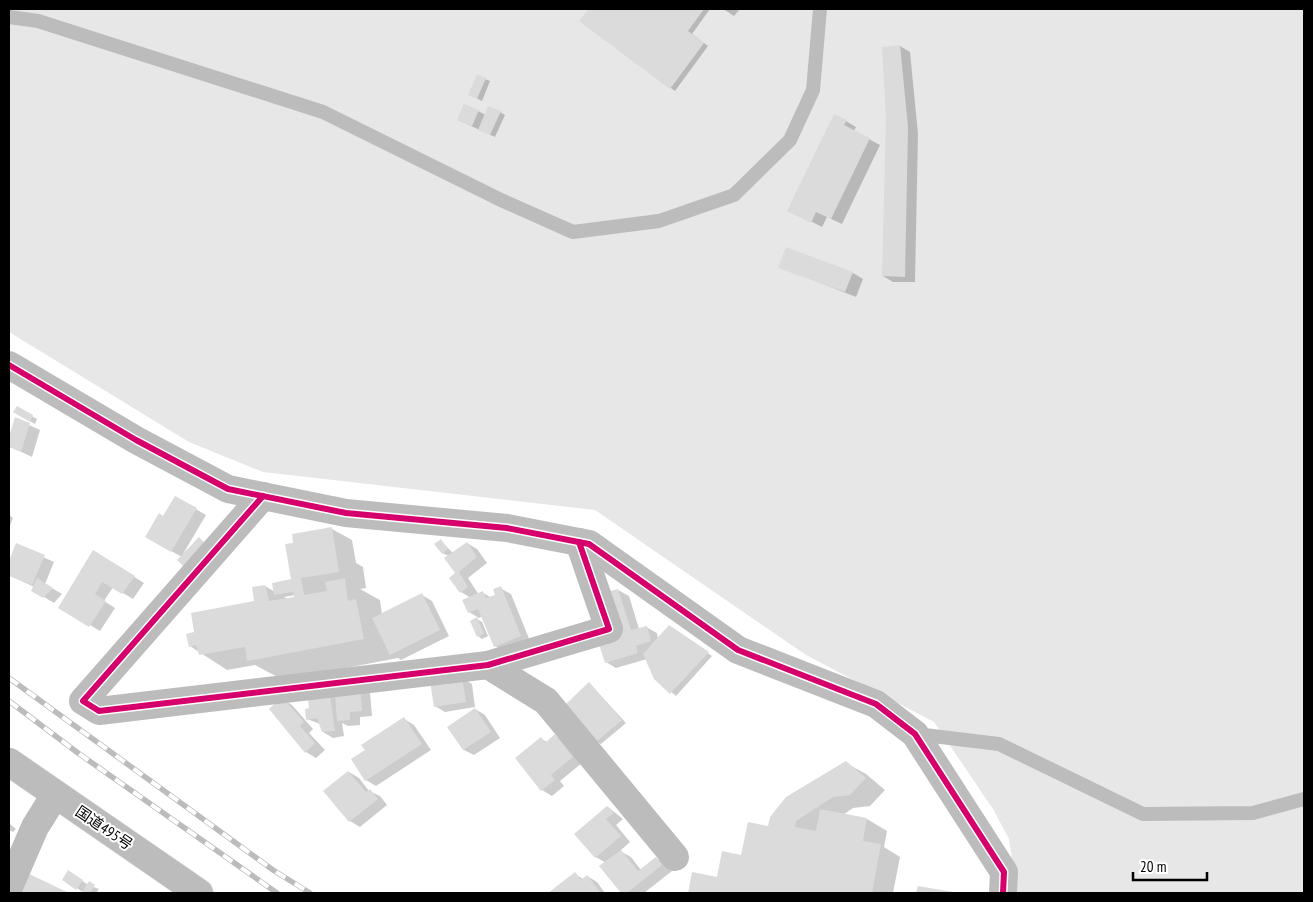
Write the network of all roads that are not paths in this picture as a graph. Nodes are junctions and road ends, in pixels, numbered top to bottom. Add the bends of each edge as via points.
1 (820, 9) edge
2 (9, 16) edge
3 (9, 365) edge
4 (263, 496) junction
5 (579, 542) junction
6 (488, 665) junction
7 (915, 734) junction
8 (9, 762) edge
9 (55, 795) junction
10 (1304, 798) edge
11 (675, 857) dead end
12 (9, 887) edge
13 (199, 893) edge
14 (1003, 893) edge

1 - 2 lane via 813,90 790,140 734,195 659,221 573,232 323,112 38,21
3 - 4 main road via 136,440 228,489
4 - 5 main road via 346,513 507,528
4 - 6 main road via 84,701 99,711
5 - 6 main road via 609,628
5 - 7 main road via 589,544 738,650 876,704
6 - 11 main road via 546,701
7 - 10 lane via 999,744 1143,814 1253,813
7 - 14 main road via 1004,872
8 - 9 main road, 国道495号
9 - 12 main road via 36,827
9 - 13 main road, 国道495号

